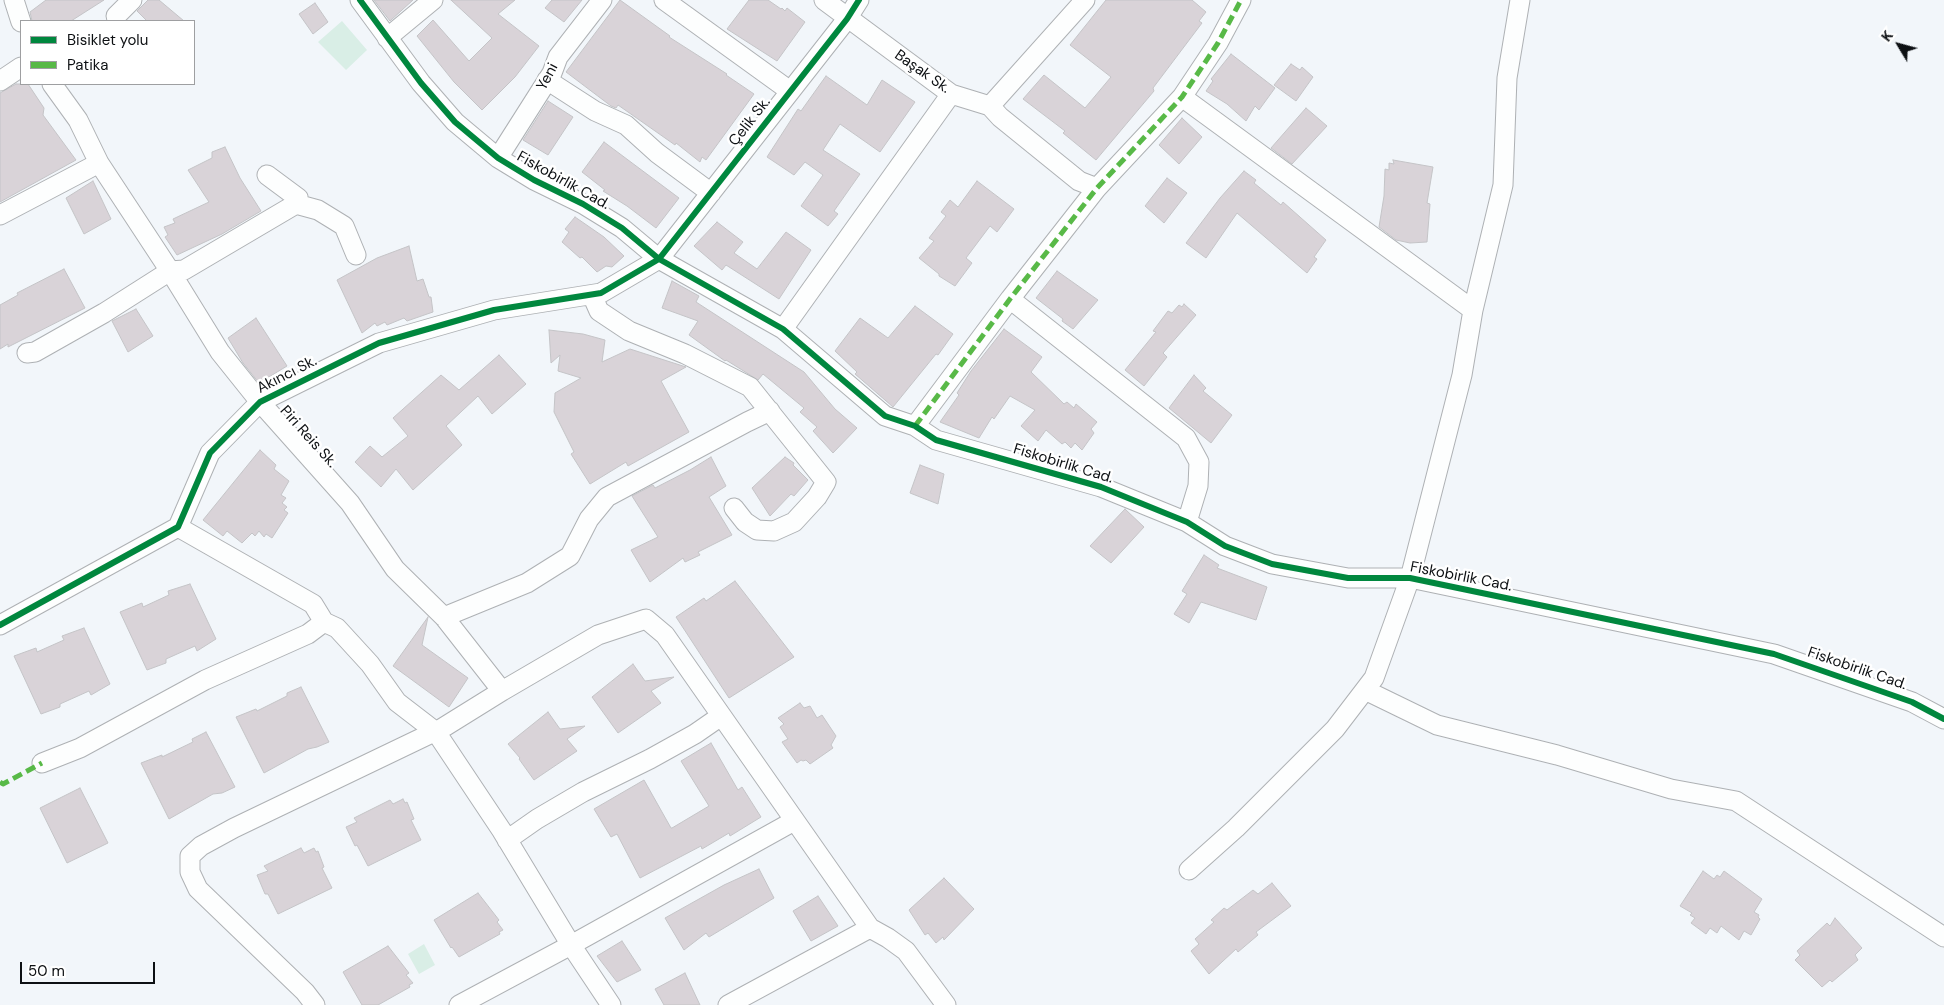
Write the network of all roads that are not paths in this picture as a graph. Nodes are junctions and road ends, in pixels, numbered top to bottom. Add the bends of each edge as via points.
1 (14, 0) edge
2 (132, 0) edge
3 (360, 0) edge
4 (433, 0) edge
5 (602, 0) edge
6 (664, 0) edge
7 (824, 0) edge
8 (859, 0) edge
9 (1084, 0) edge
10 (1241, 0) edge
11 (1520, 0) edge
12 (116, 16) dead end
13 (847, 19) junction
14 (20, 20) edge
15 (387, 38) junction
16 (20, 68) edge
17 (548, 80) junction
18 (0, 81) edge
19 (53, 85) edge
20 (790, 91) junction
21 (951, 94) junction
22 (1182, 97) junction
23 (990, 106) junction
24 (498, 158) junction
25 (99, 163) junction
26 (267, 175) dead end
27 (1097, 188) junction
28 (711, 192) junction
29 (296, 204) junction
30 (0, 215) edge
31 (356, 254) dead end
32 (659, 259) junction
33 (170, 271) junction
34 (592, 295) junction
35 (1010, 300) junction
36 (1473, 310) junction
37 (783, 329) junction
38 (27, 353) dead end
39 (260, 402) junction
40 (770, 411) junction
41 (915, 426) junction
42 (734, 508) dead end
43 (1187, 522) junction
44 (178, 526) junction
45 (1410, 578) junction
46 (444, 617) junction
47 (324, 622) junction
48 (0, 625) edge
49 (1365, 690) junction
50 (502, 691) junction
51 (721, 716) junction
52 (1944, 719) edge
53 (435, 732) junction
54 (42, 763) dead end
55 (794, 821) junction
56 (507, 840) junction
57 (1189, 870) dead end
58 (870, 928) junction
59 (1944, 937) edge
60 (571, 945) junction
61 (315, 1005) edge
62 (459, 1005) edge
63 (611, 1005) edge
64 (728, 1005) edge
65 (946, 1005) edge

1 - 14 street
2 - 12 street
3 - 15 street, Fiskobirlik Cad.
4 - 15 street
5 - 17 street, Yeni via 558,57
6 - 20 street
7 - 13 street, Başak Sk.
8 - 13 street, Çelik Sk.
9 - 23 street
10 - 22 street via 1218,43
11 - 36 street via 1507,78 1503,185
13 - 20 street, Çelik Sk.
13 - 21 street, Başak Sk.
15 - 24 street, Fiskobirlik Cad. via 420,83 455,122
16 - 18 street
17 - 24 street, Yeni
17 - 28 street via 595,111 626,125 657,153
19 - 25 street, Piri Reis Sk. via 78,120
20 - 28 street, Çelik Sk.
21 - 23 street, Başak Sk.
21 - 37 street
22 - 27 street
22 - 36 street
23 - 27 street, Başak Sk. via 1079,181
24 - 32 street, Fiskobirlik Cad. via 614,223
25 - 30 street
25 - 33 street, Piri Reis Sk.
26 - 29 street via 298,198
27 - 35 street
28 - 32 street, Çelik Sk.
29 - 31 street via 318,210 344,226
29 - 33 street via 184,270
32 - 34 street, Akıncı Sk. via 601,294
32 - 37 street, Fiskobirlik Cad.
33 - 38 street via 104,313 35,352
33 - 39 street, Piri Reis Sk. via 220,352
34 - 39 street, Akıncı Sk. via 494,310 379,343
34 - 40 street via 599,311 629,330 750,386
35 - 41 street
35 - 43 street via 1186,438 1199,462 1198,486
36 - 45 street via 1462,375
37 - 41 street, Fiskobirlik Cad. via 884,416
39 - 44 street, Akıncı Sk. via 210,453
39 - 46 street, Piri Reis Sk. via 350,502 395,569
40 - 42 street via 826,482 794,522 774,531 757,530
40 - 46 street via 607,497 589,519 570,556 527,583
41 - 43 street, Fiskobirlik Cad. via 936,440 1101,487
43 - 45 street, Fiskobirlik Cad. via 1225,546 1287,568 1348,578
44 - 47 street via 313,604
44 - 48 street
45 - 49 street via 1374,678
45 - 52 street, Fiskobirlik Cad. via 1774,654 1912,702
46 - 50 street, Piri Reis Sk.
47 - 53 street via 337,628 370,664 397,702
47 - 54 street via 308,634 205,680 80,748
49 - 57 street via 1336,729
49 - 59 street via 1437,725 1558,755 1672,789 1736,801
50 - 51 street via 598,635 646,619 665,635
50 - 53 street
51 - 55 street
51 - 56 street via 650,759 583,792
53 - 56 street
53 - 61 street via 234,828 201,846 190,856 190,872 198,889
55 - 58 street
55 - 60 street
56 - 60 street
58 - 64 street
58 - 65 street via 906,951
60 - 62 street
60 - 63 street

